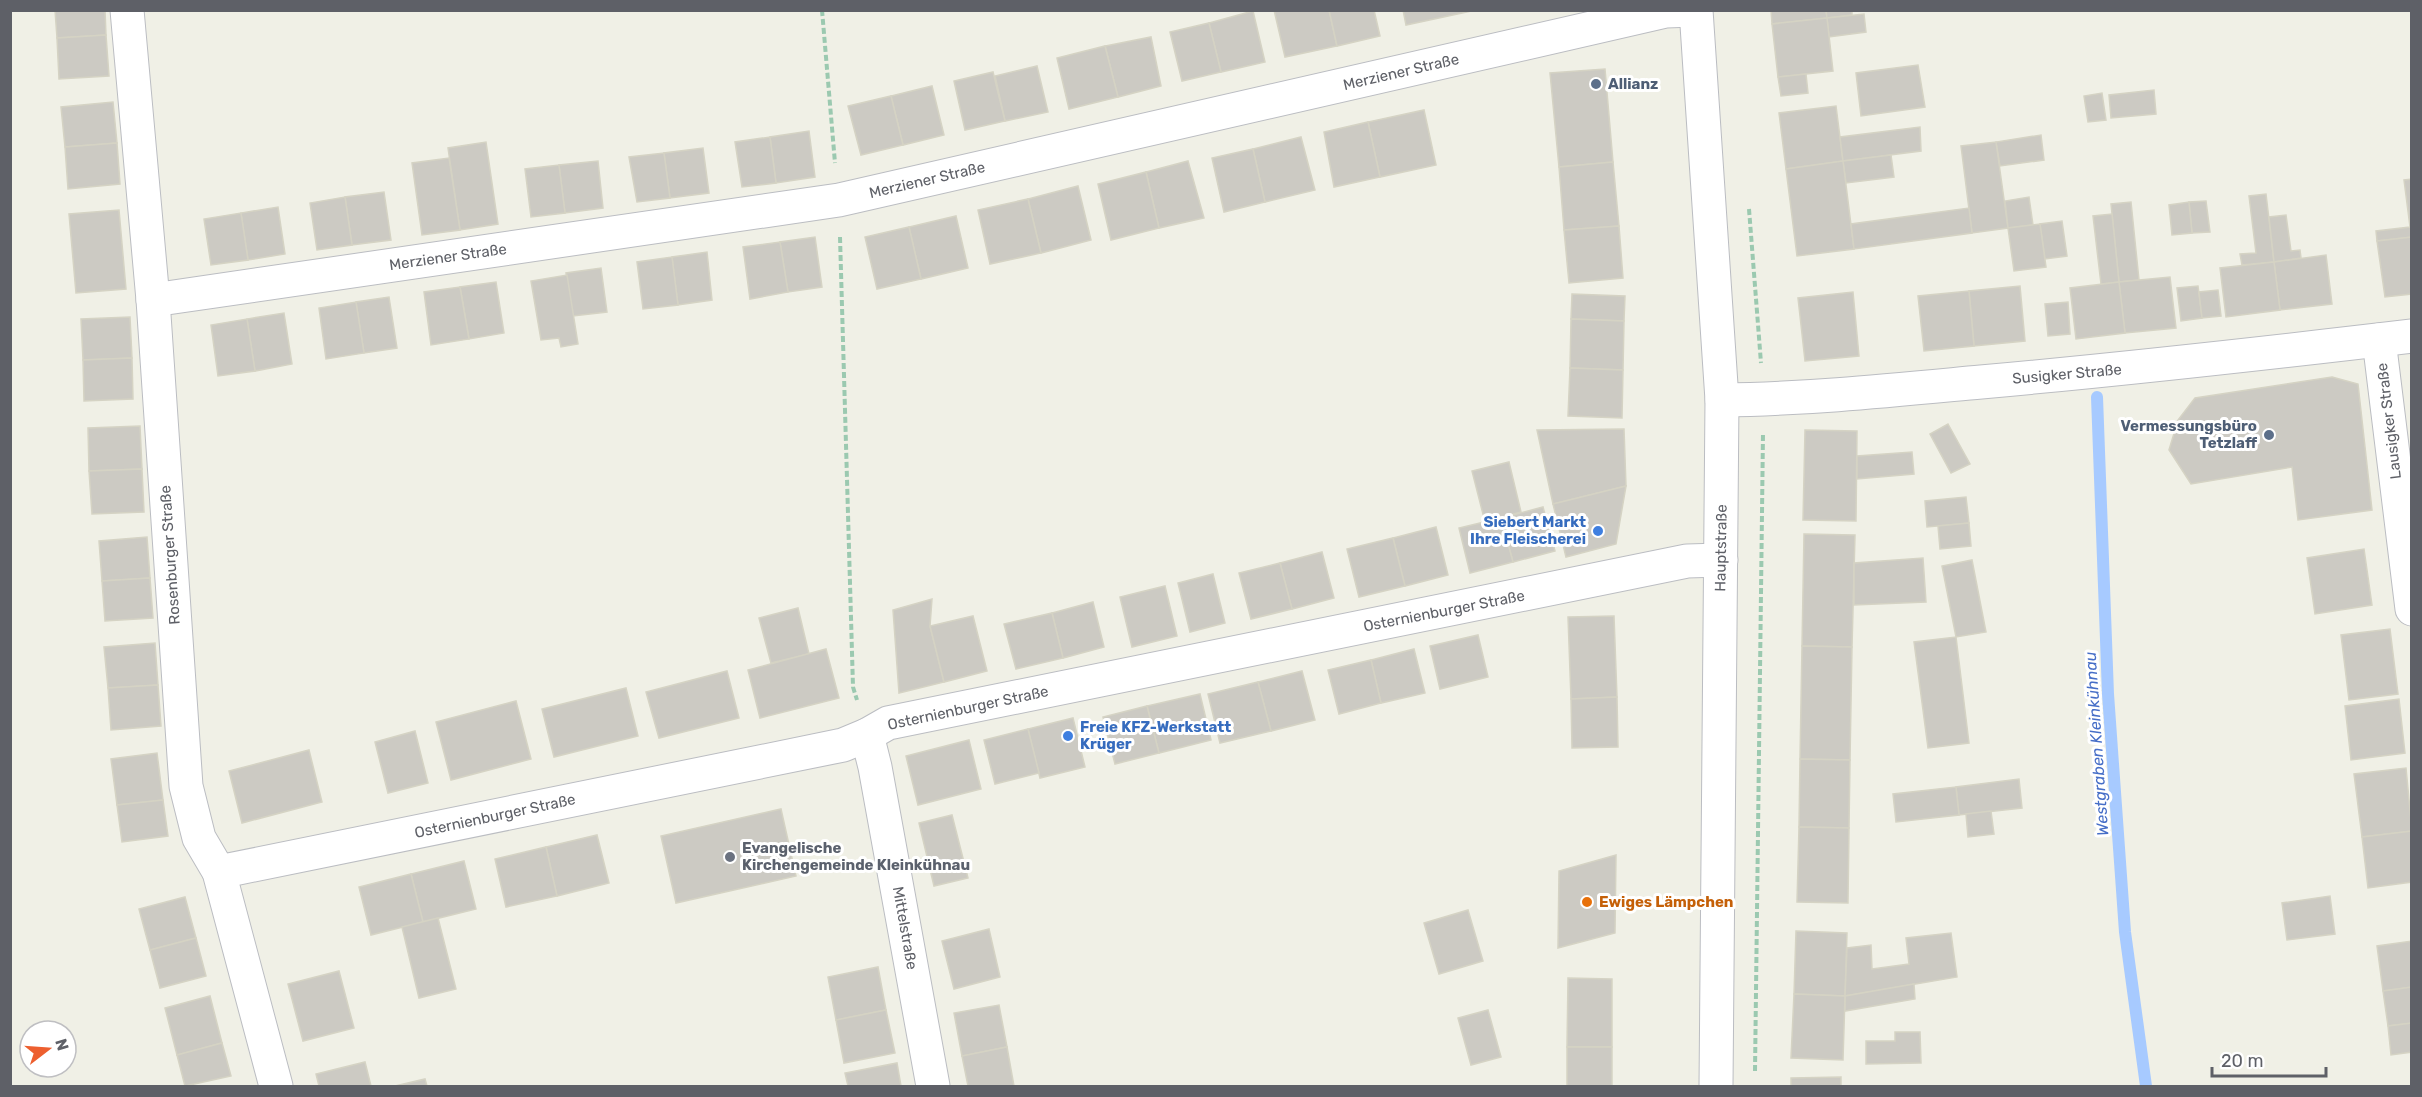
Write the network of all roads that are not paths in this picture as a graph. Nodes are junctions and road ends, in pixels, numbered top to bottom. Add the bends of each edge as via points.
1 (127, 10) edge
2 (1694, 10) edge
3 (153, 300) junction
4 (2412, 336) edge
5 (2379, 340) junction
6 (1722, 400) junction
7 (1721, 560) junction
8 (2412, 609) edge
9 (867, 735) junction
10 (219, 872) junction
11 (276, 1086) edge
12 (933, 1086) edge
13 (1716, 1086) edge

1 - 3 street, Rosenburger Straße
2 - 3 street, Merziener Straße via 1666,11 839,200
2 - 6 street, Hauptstraße
3 - 10 street, Rosenburger Straße via 186,786 199,838
4 - 5 street, Susigker Straße
5 - 6 street, Susigker Straße via 2071,374 1763,400
5 - 8 street, Lausigker Straße
6 - 7 street, Hauptstraße
7 - 9 street, Osternienburger Straße via 1687,561 899,720
7 - 13 street, Hauptstraße
9 - 10 street, Osternienburger Straße via 843,745
9 - 12 street, Mittelstraße
10 - 11 street, Rosenburger Straße

